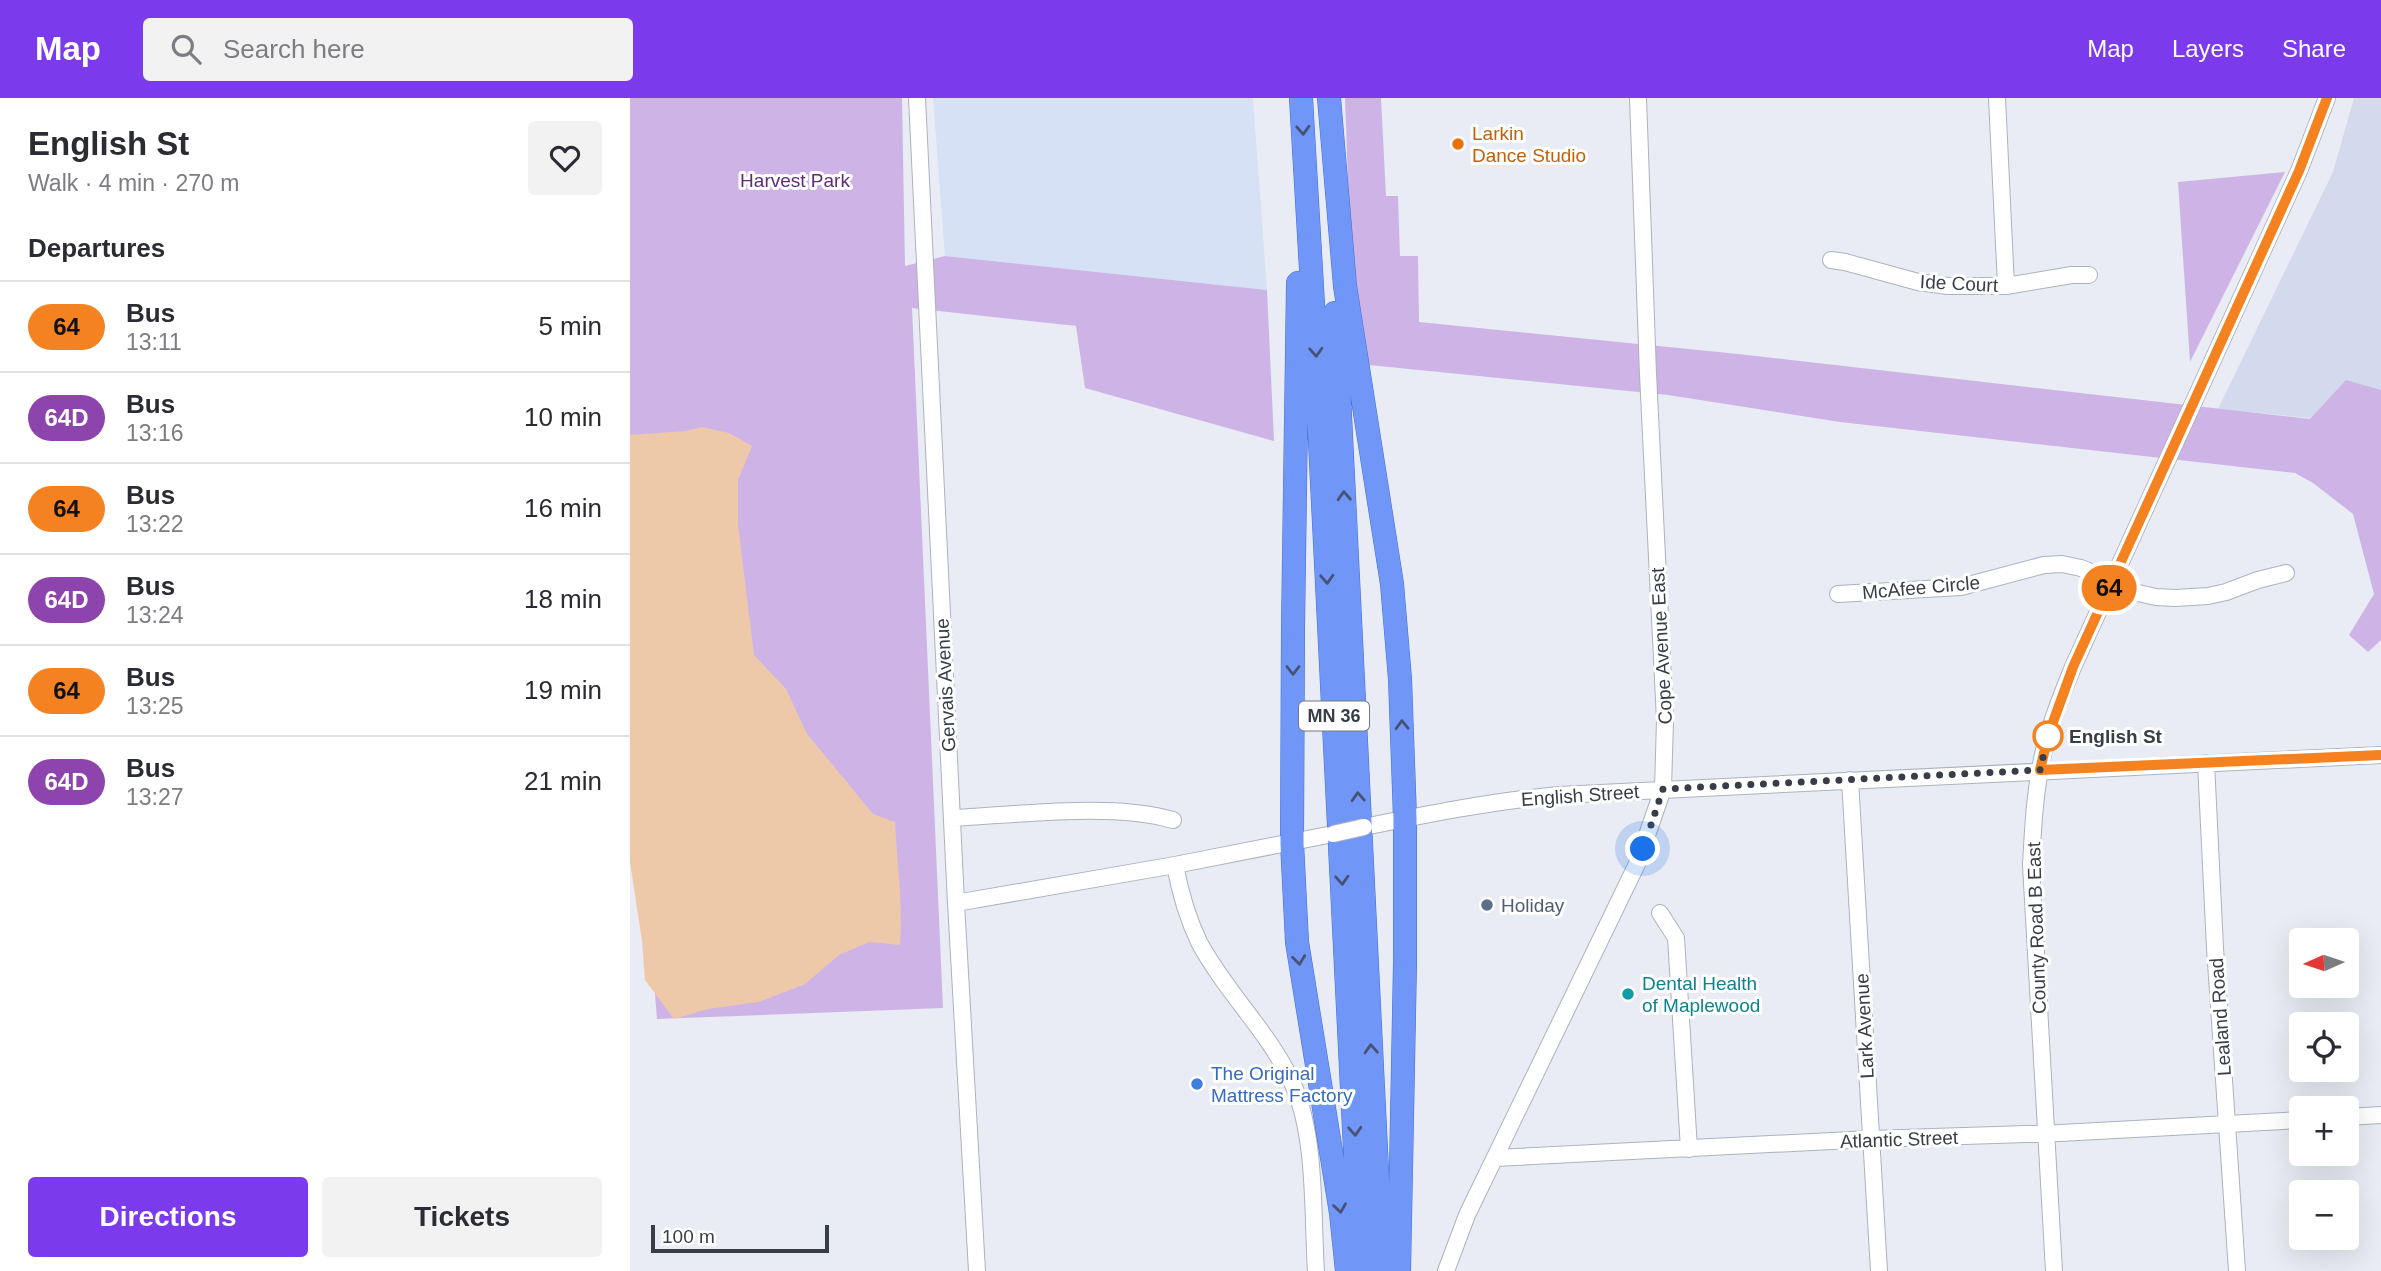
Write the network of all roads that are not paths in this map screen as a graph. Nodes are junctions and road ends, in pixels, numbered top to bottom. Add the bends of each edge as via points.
1 (917, 98) edge
2 (1301, 98) edge
3 (1329, 98) edge
4 (1638, 98) edge
5 (1997, 98) edge
6 (2327, 98) edge
7 (1304, 162) junction
8 (1830, 260) dead end
9 (2089, 275) dead end
10 (2006, 286) junction
11 (2286, 573) dead end
12 (2112, 581) junction
13 (1838, 594) dead end
14 (2381, 755) edge
15 (2206, 763) junction
16 (2040, 770) junction
17 (1850, 780) junction
18 (1663, 789) junction
19 (952, 818) junction
20 (1173, 820) dead end
21 (1395, 820) junction
22 (1303, 840) junction
23 (1175, 865) junction
24 (956, 903) junction
25 (1660, 913) dead end
26 (2381, 1115) edge
27 (2359, 1116) edge
28 (2289, 1121) edge
29 (2227, 1125) junction
30 (2046, 1133) junction
31 (1871, 1139) junction
32 (1689, 1149) junction
33 (1496, 1158) junction
34 (976, 1271) edge
35 (1315, 1271) edge
36 (1347, 1271) edge
37 (1361, 1271) edge
38 (1382, 1271) edge
39 (1399, 1271) edge
40 (1446, 1271) edge
41 (1879, 1271) edge
42 (2054, 1271) edge
43 (2237, 1271) edge

1 - 19 street, Gervais Avenue
2 -> 7 highway, MN 36
21 -> 3 highway via 1400,679 1392,584 1345,286
38 -> 3 highway, MN 36
4 - 18 street, Cope Avenue East via 1665,720
5 - 10 street
6 - 12 street, County Road B East via 2299,171
7 -> 22 highway via 1293,628
7 -> 37 highway, MN 36
8 - 10 street, Ide Court via 1918,282
9 - 10 street, Ide Court
11 - 12 street, McAfee Circle via 2226,592 2175,598 2129,591
12 - 13 street, McAfee Circle via 2062,564 1961,587
12 - 16 street, County Road B East via 2059,703
14 - 15 street, English Street
15 - 16 street, English Street
15 - 29 street, Lealand Road
16 - 17 street, English Street
16 - 30 street, County Road B East via 2031,865
17 - 18 street, English Street
17 - 31 street, Lark Avenue
18 - 21 street, English Street via 1515,799
18 - 33 street, Cope Avenue East via 1637,864
19 - 20 street via 1085,811 1153,814
19 - 24 street, Gervais Avenue
21 - 22 street, English Street, bridge
21 - 39 highway via 1404,1071
22 - 23 street, English Street
22 -> 36 highway via 1299,961
23 - 24 street, English Street
23 - 35 street via 1199,942 1281,1061 1301,1107 1307,1132
24 - 34 street, Gervais Avenue
25 - 32 street via 1676,938
26 - 27 street
28 - 29 street, Atlantic Street
29 - 30 street, Atlantic Street
29 - 43 street, Lealand Road
30 - 31 street, Atlantic Street
30 - 42 street, County Road B East
31 - 32 street, Atlantic Street
31 - 41 street, Lark Avenue
32 - 33 street, Atlantic Street
33 - 40 street, Cope Avenue East

